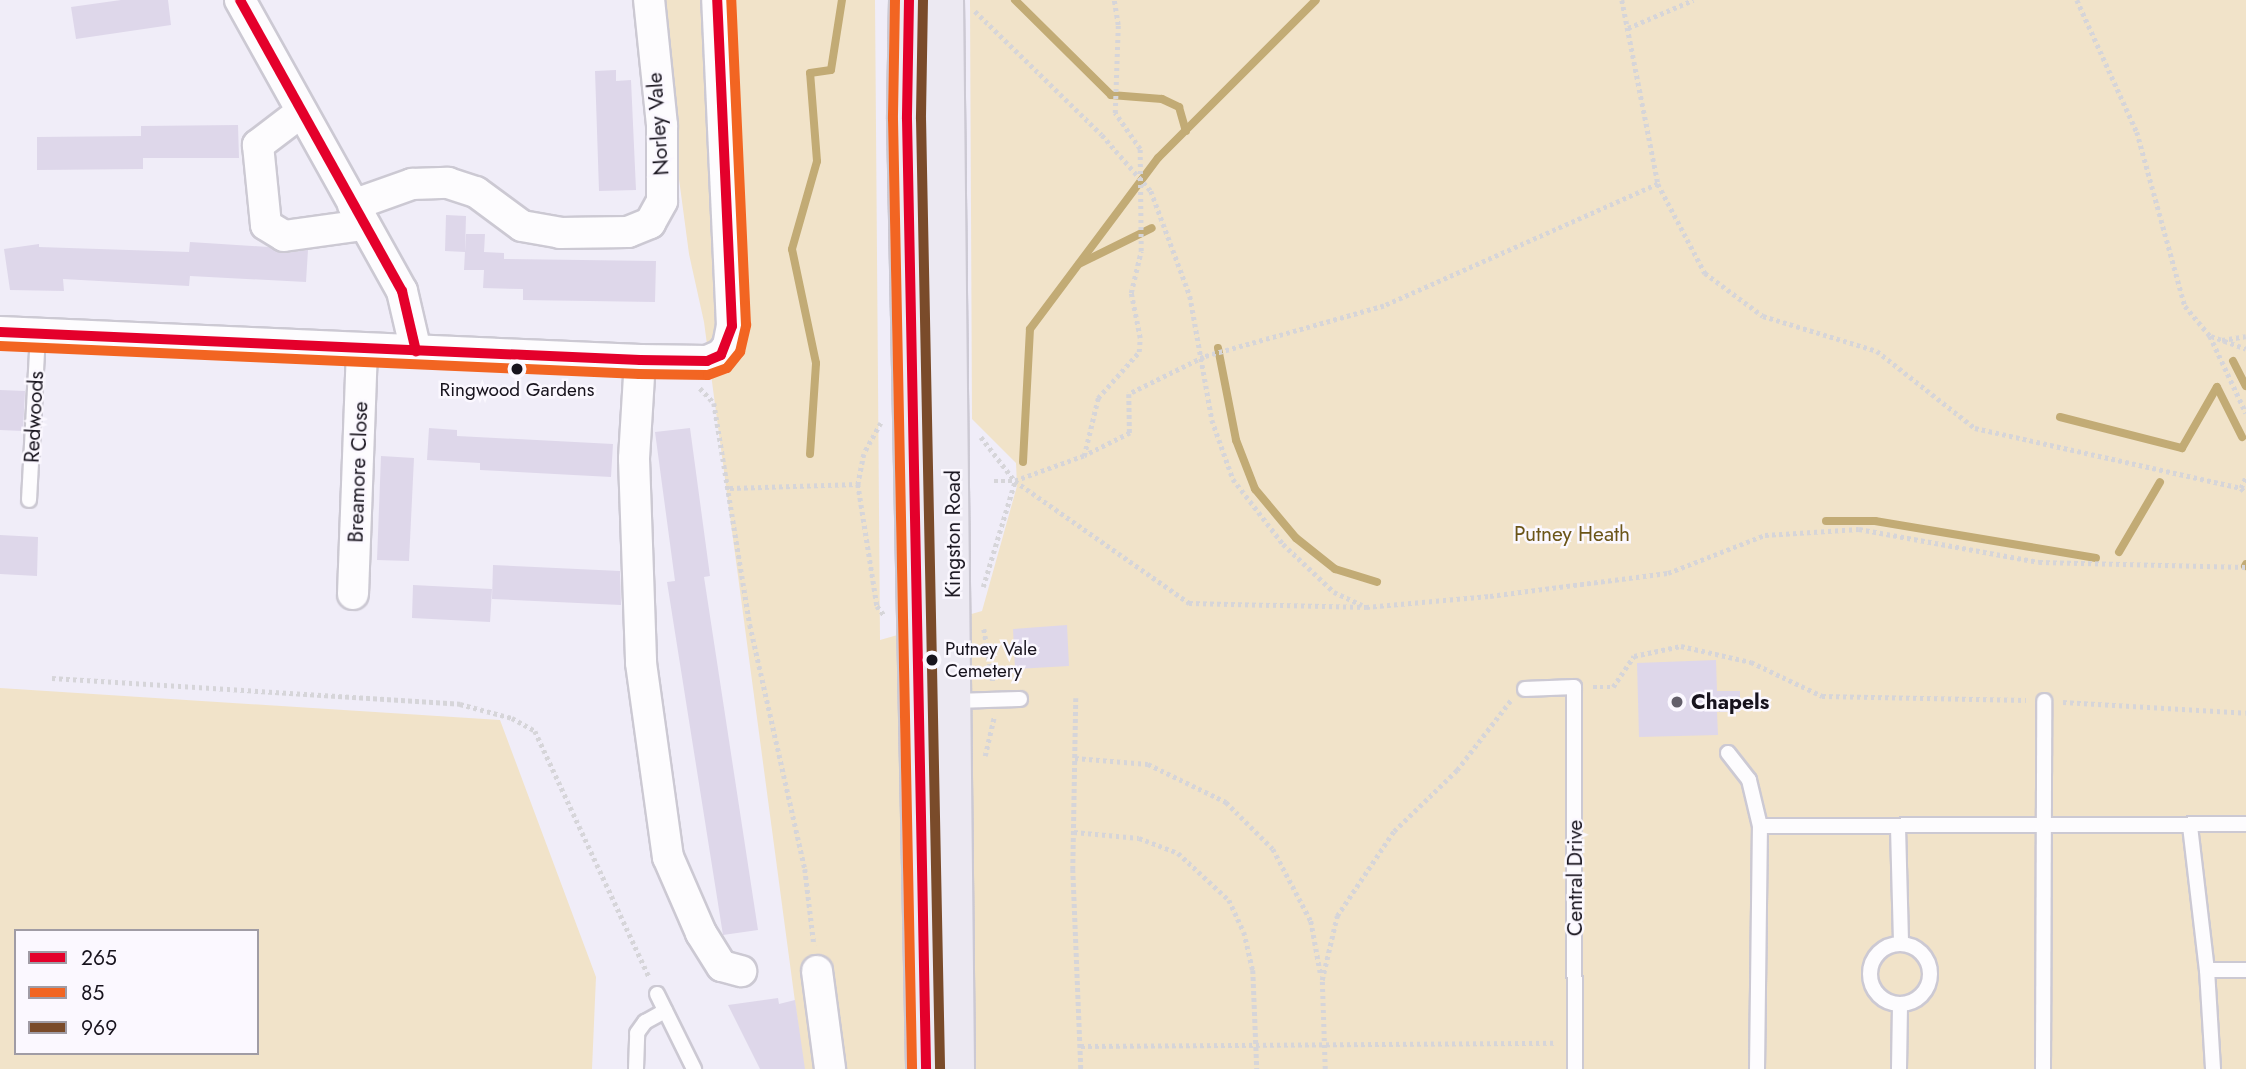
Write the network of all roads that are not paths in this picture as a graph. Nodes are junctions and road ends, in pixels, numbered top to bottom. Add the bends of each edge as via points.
1 (240, 0) edge
2 (649, 0) edge
3 (717, 0) edge
4 (909, 0) edge
5 (956, 2) edge
6 (300, 113) junction
7 (358, 215) junction
8 (0, 332) edge
9 (38, 334) junction
10 (362, 350) junction
11 (416, 351) junction
12 (640, 360) junction
13 (29, 500) dead end
14 (353, 594) dead end
15 (1522, 690) road end
16 (1020, 699) dead end
17 (954, 701) junction
18 (2044, 701) road end
19 (1728, 753) dead end
20 (2246, 824) edge
21 (1760, 825) junction
22 (2190, 826) junction
23 (1898, 827) junction
24 (2044, 827) junction
25 (1901, 943) junction
26 (2207, 970) junction
27 (2246, 970) edge
28 (741, 971) dead end
29 (817, 971) road end
30 (657, 993) road end
31 (1900, 1004) junction
32 (665, 1011) junction
33 (636, 1069) edge
34 (694, 1069) edge
35 (830, 1069) edge
36 (926, 1069) edge
37 (956, 1069) edge
38 (1574, 1069) edge
39 (1757, 1069) edge
40 (1899, 1069) edge
41 (2043, 1069) edge
42 (2213, 1069) edge

1 - 6 street
2 - 7 street, Norley Vale via 662,125 662,201 650,223 628,232 560,233 522,226 476,192 448,183 412,184
3 - 12 street via 732,326 728,346 707,361
4 - 36 highway, Kingston Road via 907,133
5 - 17 highway, Kingston Road
6 - 7 street
6 - 7 street, Norley Vale via 258,145 266,225 284,236
7 - 11 street via 402,291
8 - 9 street
9 - 10 street
9 - 13 lane, Redwoods
10 - 11 street
10 - 14 street, Breamore Close
11 - 12 street
12 - 28 street via 634,459 641,663 666,846 701,933 722,966
15 - 38 lane, Central Drive via 1574,687
16 - 17 lane
17 - 37 highway, Kingston Road
18 - 24 lane
19 - 21 lane via 1749,780
20 - 22 lane
21 - 23 lane
21 - 39 lane
22 - 24 lane
22 - 26 lane
23 - 24 lane
23 - 25 lane
24 - 41 lane
25 - 31 lane via 1881,950 1870,976 1877,994
25 - 31 lane via 1927,959 1931,979 1921,997
26 - 27 lane
26 - 42 lane
29 - 35 street
30 - 32 lane
31 - 40 lane
32 - 33 lane via 645,1022 637,1033
32 - 34 lane

